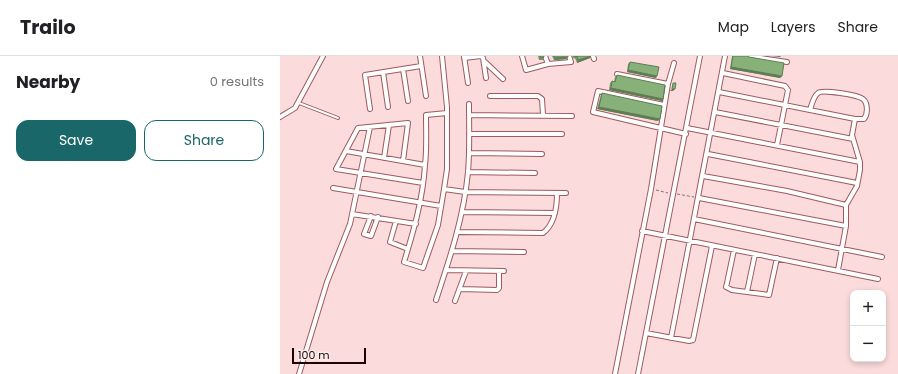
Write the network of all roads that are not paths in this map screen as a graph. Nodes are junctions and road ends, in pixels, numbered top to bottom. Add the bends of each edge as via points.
1 (323, 56) edge
2 (420, 56) edge
3 (442, 56) edge
4 (522, 56) edge
5 (545, 56) edge
6 (569, 56) edge
7 (700, 56) edge
8 (725, 56) edge
9 (748, 56) edge
10 (464, 57) edge
11 (484, 61) junction
12 (787, 62) dead end
13 (674, 63) dead end
14 (548, 64) junction
15 (421, 66) junction
16 (403, 69) junction
17 (383, 72) junction
18 (723, 72) junction
19 (617, 74) edge
20 (486, 78) dead end
21 (503, 79) dead end
22 (468, 83) dead end
23 (668, 84) junction
24 (719, 92) junction
25 (426, 96) dead end
26 (490, 96) dead end
27 (408, 101) dead end
28 (299, 103) junction
29 (469, 104) dead end
30 (664, 105) junction
31 (785, 105) junction
32 (388, 107) dead end
33 (370, 109) dead end
34 (810, 110) junction
35 (715, 112) junction
36 (447, 113) junction
37 (469, 115) junction
38 (542, 116) junction
39 (572, 116) dead end
40 (280, 117) edge
41 (338, 118) dead end
42 (855, 119) junction
43 (781, 124) junction
44 (389, 125) junction
45 (370, 127) junction
46 (687, 128) junction
47 (661, 129) junction
48 (711, 133) junction
49 (469, 134) junction
50 (562, 134) dead end
51 (686, 134) junction
52 (853, 139) junction
53 (777, 145) junction
54 (346, 152) junction
55 (469, 153) junction
56 (542, 154) dead end
57 (708, 154) junction
58 (365, 155) junction
59 (384, 158) junction
60 (403, 161) junction
61 (860, 162) junction
62 (425, 165) junction
63 (468, 172) junction
64 (361, 173) junction
65 (535, 173) dead end
66 (703, 176) junction
67 (423, 183) junction
68 (857, 184) junction
69 (333, 188) dead end
70 (444, 189) junction
71 (465, 192) junction
72 (358, 193) junction
73 (557, 193) junction
74 (566, 193) dead end
75 (699, 198) junction
76 (420, 203) junction
77 (846, 205) junction
78 (441, 206) junction
79 (462, 212) junction
80 (555, 213) junction
81 (352, 214) junction
82 (371, 216) junction
83 (378, 218) junction
84 (694, 219) junction
85 (396, 221) junction
86 (416, 224) junction
87 (846, 226) junction
88 (642, 231) junction
89 (459, 232) junction
90 (666, 236) junction
91 (690, 241) junction
92 (712, 246) junction
93 (408, 249) junction
94 (842, 249) junction
95 (734, 250) junction
96 (453, 251) junction
97 (524, 252) dead end
98 (755, 254) junction
99 (882, 257) dead end
100 (777, 258) junction
101 (448, 270) junction
102 (838, 270) junction
103 (466, 271) junction
104 (498, 271) junction
105 (504, 271) dead end
106 (463, 276) junction
107 (878, 279) dead end
108 (460, 289) junction
109 (746, 292) junction
110 (436, 300) dead end
111 (455, 301) dead end
112 (646, 333) junction
113 (671, 338) junction
114 (299, 374) edge
115 (615, 374) edge
116 (638, 374) edge

1 - 28 street
2 - 15 street
3 - 36 street
4 - 14 street via 526,70
5 - 14 street
6 - 14 street via 571,62
7 - 46 street
8 - 18 street
9 - 12 street
10 - 11 street via 481,56
10 - 22 street
11 - 20 street
11 - 21 street
13 - 23 street
15 - 16 street
15 - 25 street
16 - 17 street
16 - 27 street
17 - 32 street
17 - 33 street via 365,75
18 - 24 street
18 - 31 street via 782,84 788,90
19 - 23 street
23 - 30 street
24 - 31 street
24 - 35 street
26 - 38 street via 538,96 542,99
28 - 40 street
28 - 41 lane
29 - 37 street
30 - 47 street
30 - 47 street via 598,91 593,110
31 - 34 street
31 - 43 street
34 - 42 street
34 - 42 street via 812,101 821,90 861,97 866,103 866,117 862,120
35 - 43 street
35 - 48 street
36 - 62 street via 426,115
36 - 70 street via 447,169
37 - 38 street
37 - 49 street
38 - 39 street
42 - 52 street
43 - 52 street
43 - 53 street
44 - 45 street
44 - 59 street
44 - 60 street via 408,123
45 - 54 street via 358,128
45 - 58 street
46 - 48 street
46 - 51 street
47 - 51 street
47 - 88 street
48 - 53 street
48 - 57 street
49 - 50 street
49 - 55 street
51 - 90 street
52 - 61 street
53 - 61 street
54 - 58 street
54 - 64 street via 336,169
55 - 56 street
55 - 63 street
57 - 66 street
57 - 68 street
58 - 59 street
58 - 64 street
59 - 60 street
60 - 62 street
61 - 68 street
62 - 67 street
63 - 65 street
63 - 71 street
64 - 67 street
64 - 72 street
66 - 75 street
66 - 77 street
67 - 76 street
68 - 77 street
69 - 72 street
70 - 71 street
70 - 78 street
71 - 73 street
71 - 79 street
72 - 76 street
72 - 81 street
73 - 74 street
73 - 80 street
75 - 84 street
75 - 87 street
76 - 78 street
76 - 86 street
77 - 87 street
78 - 93 street via 438,225 423,268 404,262
79 - 80 street
79 - 89 street
80 - 89 street via 551,224 543,233
81 - 82 street
81 - 114 street via 327,282
82 - 83 street
82 - 83 street via 364,234 371,236
83 - 85 street
84 - 91 street
84 - 94 street
85 - 86 street
85 - 93 street via 390,242
86 - 93 street
87 - 94 street
88 - 90 street
88 - 115 street
89 - 96 street
90 - 91 street
90 - 112 street
91 - 92 street
91 - 113 street
92 - 95 street
92 - 113 street via 694,337 689,341
94 - 99 street
94 - 102 street
95 - 98 street
95 - 109 street via 726,287
96 - 97 street
96 - 101 street
98 - 100 street
98 - 109 street
100 - 102 street
100 - 109 street via 769,295
101 - 103 street
101 - 106 street
101 - 110 street
102 - 107 street
103 - 104 street
103 - 106 street
104 - 105 street
104 - 108 street via 497,290
106 - 108 street
108 - 111 street
112 - 113 street
112 - 116 street

